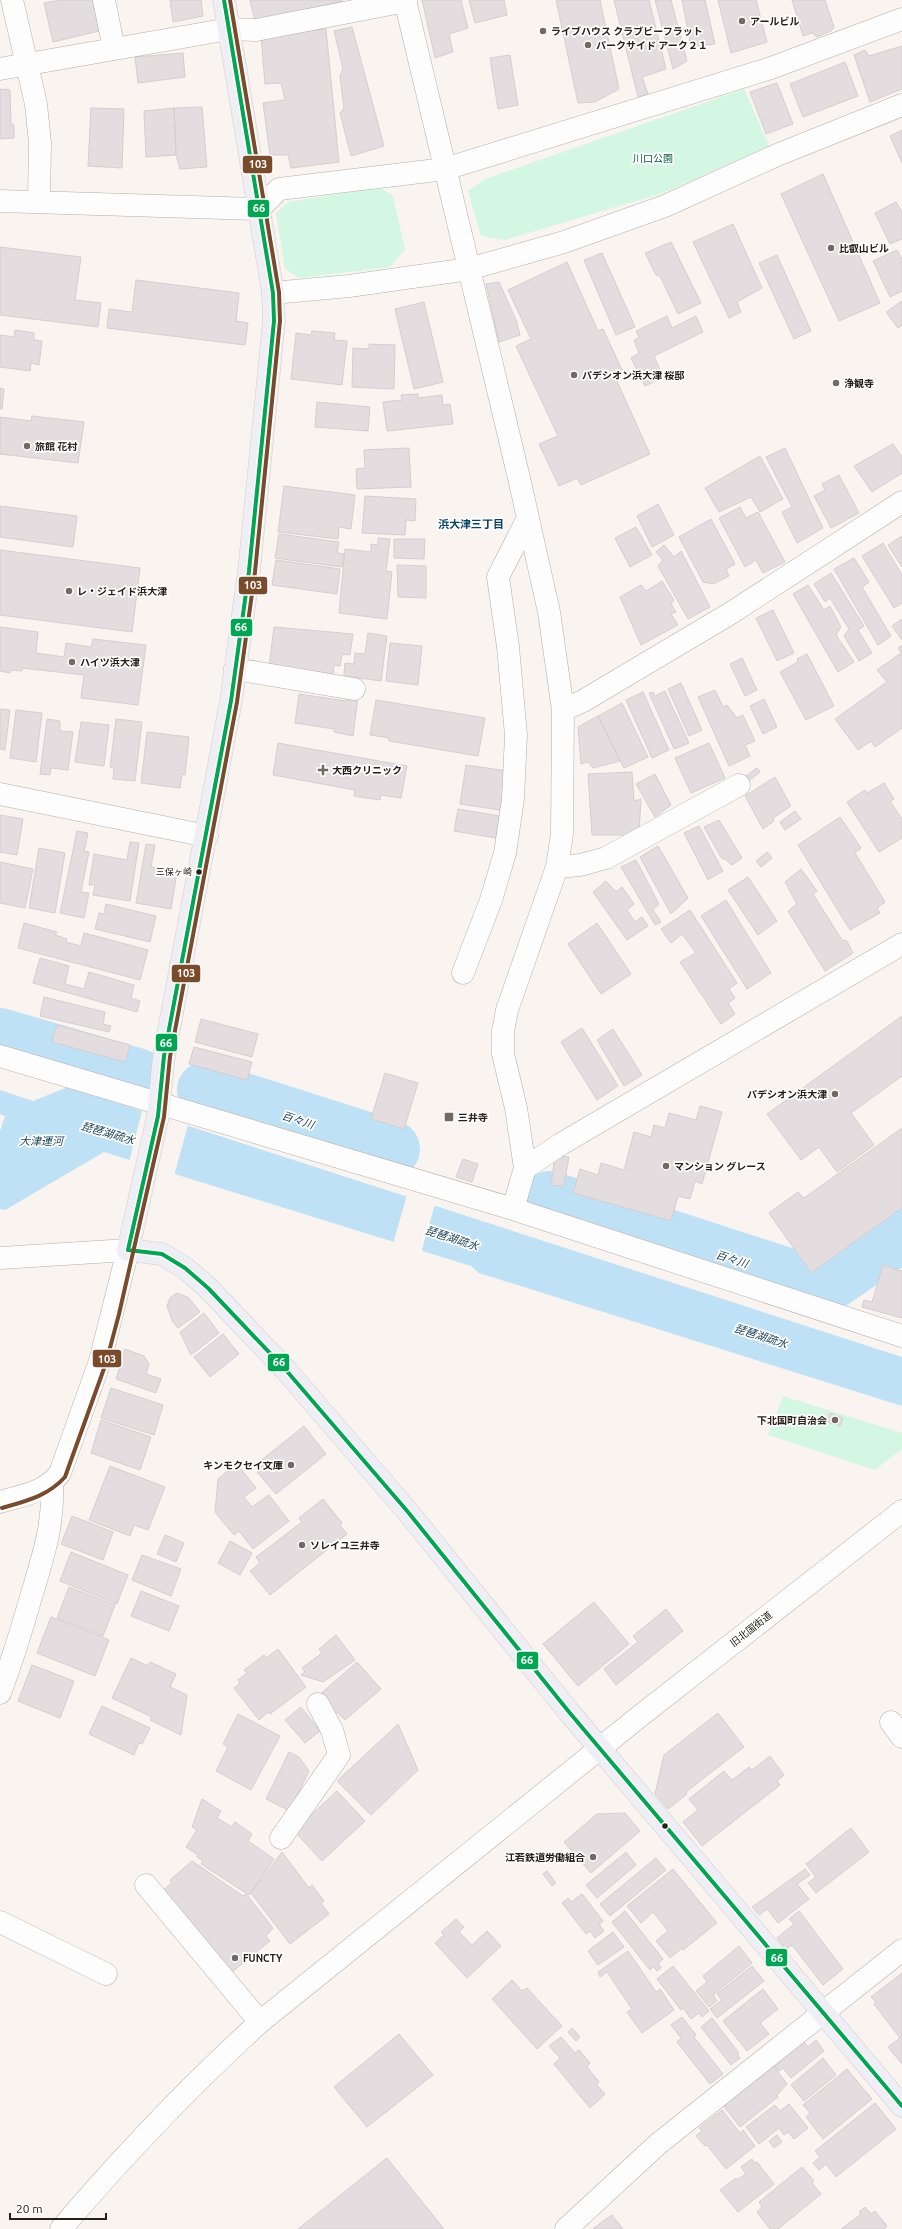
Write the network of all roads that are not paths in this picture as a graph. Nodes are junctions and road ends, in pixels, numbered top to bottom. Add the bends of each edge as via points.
1 (12, 0) edge
2 (104, 0) edge
3 (224, 0) edge
4 (406, 1) edge
5 (902, 19) edge
6 (229, 29) junction
7 (114, 49) junction
8 (27, 64) junction
9 (0, 69) edge
10 (902, 105) edge
11 (445, 169) junction
12 (0, 201) edge
13 (39, 202) junction
14 (259, 209) junction
15 (469, 269) junction
16 (273, 293) junction
17 (902, 502) edge
18 (528, 518) junction
19 (235, 669) junction
20 (354, 689) dead end
21 (562, 710) junction
22 (739, 785) dead end
23 (0, 794) edge
24 (207, 836) junction
25 (557, 867) junction
26 (902, 944) edge
27 (463, 973) dead end
28 (0, 1056) edge
29 (159, 1109) junction
30 (525, 1168) junction
31 (513, 1209) junction
32 (128, 1250) junction
33 (0, 1258) edge
34 (902, 1336) edge
35 (52, 1483) junction
36 (0, 1502) edge
37 (902, 1511) edge
38 (5, 1662) edge
39 (0, 1692) edge
40 (318, 1704) dead end
41 (601, 1749) junction
42 (281, 1838) dead end
43 (146, 1885) dead end
44 (0, 1922) edge
45 (902, 1950) edge
46 (106, 1974) dead end
47 (823, 2013) junction
48 (260, 2022) junction
49 (902, 2106) edge
50 (61, 2229) edge
51 (566, 2229) edge

1 - 8 street
2 - 7 street
3 - 6 main road
4 - 6 street via 256,30
4 - 11 street
5 - 11 street via 771,68
6 - 7 street
6 - 14 main road
7 - 8 street
8 - 9 street
8 - 13 street via 36,104 40,144
10 - 15 street via 777,155 665,206 564,242
11 - 14 street via 279,189
11 - 15 street
12 - 13 street
13 - 14 street
14 - 16 main road
15 - 16 street via 349,286
15 - 18 street
16 - 19 main road via 274,321 248,571
17 - 21 street via 731,613 583,701
18 - 21 street via 549,612
18 - 27 street via 498,577 508,647 516,735 513,799 505,853 491,900
19 - 20 street
19 - 24 main road
21 - 25 street via 563,806
22 - 25 street via 606,858 580,865
23 - 24 street
24 - 29 main road via 164,1056
25 - 30 street via 507,1010 503,1032 503,1054 516,1108
26 - 30 street via 561,1144
28 - 29 street
29 - 31 street
29 - 32 main road
30 - 31 street
31 - 34 street
32 - 33 street
32 - 35 street via 100,1361 66,1461
32 - 41 main road via 162,1254 185,1268 208,1288 280,1363 408,1512
35 - 36 street via 39,1490
35 - 38 street via 50,1535
37 - 41 street, 旧北国街道
38 - 39 street
40 - 42 street via 332,1730 338,1755
41 - 47 main road
41 - 48 street, 旧北国街道
43 - 48 street
44 - 46 street
45 - 47 street
47 - 49 main road
47 - 51 street via 658,2144
48 - 50 street, 旧北国街道 via 211,2067 94,2190

